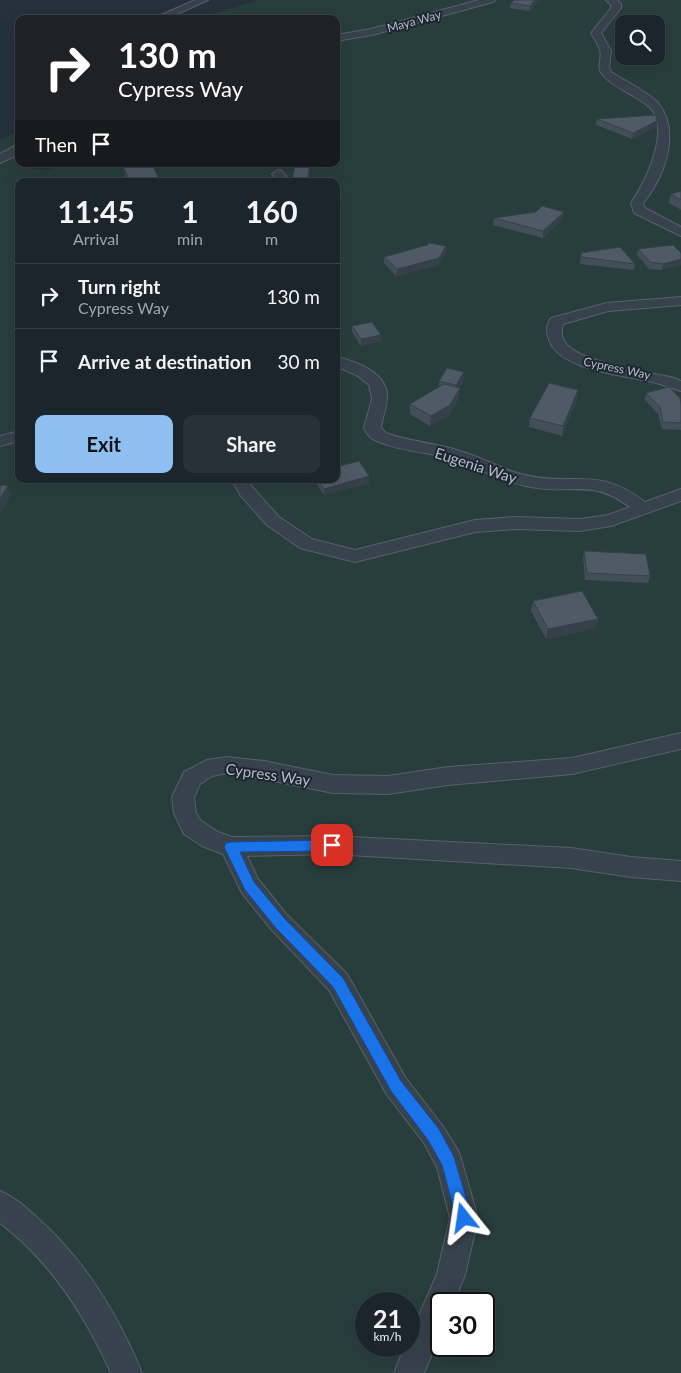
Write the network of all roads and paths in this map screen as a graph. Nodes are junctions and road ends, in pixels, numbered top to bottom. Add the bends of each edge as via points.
1 (203, 0) edge
2 (490, 0) edge
3 (611, 0) edge
4 (167, 15) edge
5 (340, 37) edge
6 (15, 151) edge
7 (0, 158) edge
8 (681, 232) edge
9 (681, 301) edge
10 (340, 363) edge
11 (681, 386) edge
12 (15, 437) edge
13 (0, 441) edge
14 (241, 483) edge
15 (681, 495) edge
16 (643, 509) junction
17 (681, 741) edge
18 (231, 847) junction
19 (681, 871) edge
20 (0, 1205) edge
21 (127, 1373) edge
22 (409, 1373) edge

1 - 4 street
2 - 5 street, Maya Way via 372,32
3 - 8 street via 616,8 596,33 606,51 604,68 607,74 654,104 664,137 663,153 637,206
6 - 7 street
9 - 11 street, Cypress Way via 607,307 556,321 554,334 562,349 581,362 656,377
10 - 16 street, Eugenia Way via 375,382 380,403 371,424 377,436 402,445 454,454 532,482 610,487
12 - 13 street
14 - 16 street via 273,521 306,544 355,556 476,526 515,522 580,525 611,520
15 - 16 street
17 - 18 street, Cypress Way via 572,766 448,776 388,785 333,784 227,765 207,769 192,778 183,797 185,813 192,827
18 - 19 street, Cypress Way via 352,846 571,858
18 - 22 street via 250,886 279,922 338,982 396,1086 433,1134 449,1162 464,1218 450,1275
20 - 21 street via 22,1222 59,1260 96,1310

